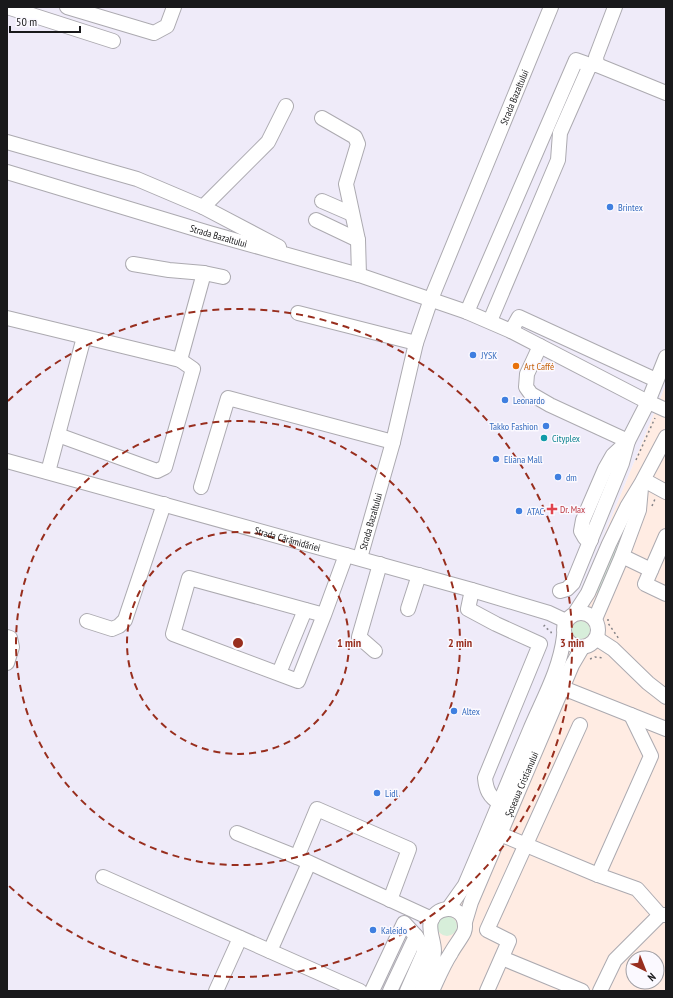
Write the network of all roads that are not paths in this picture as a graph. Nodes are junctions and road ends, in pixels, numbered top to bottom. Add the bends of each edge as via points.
1 (7, 7) edge
2 (67, 7) edge
3 (174, 7) edge
4 (551, 7) edge
5 (615, 7) edge
6 (113, 41) dead end
7 (593, 65) junction
8 (666, 93) edge
9 (286, 106) dead end
10 (322, 118) dead end
11 (541, 140) junction
12 (7, 142) edge
13 (558, 148) junction
14 (7, 172) edge
15 (322, 201) dead end
16 (203, 207) junction
17 (352, 214) junction
18 (316, 220) dead end
19 (358, 240) junction
20 (300, 258) junction
21 (133, 264) dead end
22 (204, 273) junction
23 (359, 275) junction
24 (223, 276) dead end
25 (431, 299) junction
26 (467, 312) junction
27 (298, 313) dead end
28 (7, 318) edge
29 (490, 321) junction
30 (511, 331) junction
31 (84, 338) junction
32 (416, 343) junction
33 (540, 346) junction
34 (666, 357) edge
35 (180, 360) junction
36 (656, 380) junction
37 (648, 402) junction
38 (666, 410) edge
39 (58, 436) junction
40 (666, 437) edge
41 (628, 441) junction
42 (393, 442) junction
43 (7, 461) edge
44 (48, 472) junction
45 (643, 482) junction
46 (201, 487) dead end
47 (666, 492) edge
48 (164, 504) junction
49 (666, 536) edge
50 (346, 555) junction
51 (622, 556) junction
52 (360, 558) junction
53 (380, 564) junction
54 (650, 570) junction
55 (419, 575) junction
56 (472, 590) junction
57 (560, 592) dead end
58 (666, 594) edge
59 (408, 609) dead end
60 (305, 610) junction
61 (324, 615) junction
62 (570, 617) junction
63 (595, 619) junction
64 (87, 621) dead end
65 (564, 636) junction
66 (7, 637) edge
67 (596, 638) junction
68 (582, 648) junction
69 (375, 650) dead end
70 (7, 663) edge
71 (279, 674) junction
72 (562, 688) junction
73 (666, 697) edge
74 (631, 715) junction
75 (580, 725) dead end
76 (666, 729) edge
77 (500, 803) junction
78 (237, 833) dead end
79 (500, 834) junction
80 (527, 845) junction
81 (303, 860) junction
82 (598, 875) junction
83 (103, 877) dead end
84 (390, 900) junction
85 (448, 909) junction
86 (663, 915) edge
87 (432, 919) junction
88 (464, 922) junction
89 (432, 934) junction
90 (416, 936) junction
91 (240, 938) junction
92 (458, 940) junction
93 (270, 951) junction
94 (502, 958) junction
95 (432, 990) edge
96 (216, 991) edge
97 (360, 991) edge
98 (372, 991) edge
99 (390, 991) edge
100 (407, 991) edge
101 (487, 991) edge
102 (582, 991) edge
103 (600, 991) edge

1 - 6 street
2 - 3 street via 154,33 167,26
4 - 25 street, Strada Bazaltului
5 - 7 street
7 - 8 street
7 - 11 street via 576,60
7 - 13 street via 560,133
9 - 16 street via 268,142
10 - 17 street via 355,137 358,144 346,184
11 - 13 street
11 - 26 street
12 - 16 street via 138,179
13 - 29 street via 558,160
14 - 20 street, Strada Bazaltului
15 - 17 street
16 - 20 street
17 - 19 street
18 - 19 street
19 - 23 street
20 - 23 street, Strada Bazaltului
21 - 22 street
22 - 24 street
22 - 35 street
23 - 25 street, Strada Bazaltului
25 - 26 street, Strada Bazaltului
25 - 32 street, Strada Bazaltului
26 - 29 street, Strada Bazaltului
27 - 32 street
28 - 31 street
29 - 30 street, Strada Bazaltului
30 - 33 street, Strada Bazaltului
30 - 36 street via 519,317
31 - 35 street
31 - 39 street
32 - 42 street, Strada Bazaltului
33 - 37 street, Strada Bazaltului
33 - 41 street via 527,374 526,387 531,394
34 - 36 street
35 - 39 street via 193,369 165,467 157,471
36 - 37 street
37 - 38 street, Strada Bazaltului
37 - 41 street
39 - 44 street
40 - 45 street
41 - 57 street via 622,463 573,583
42 - 46 street via 228,398
42 - 52 street, Strada Bazaltului
43 - 44 street, Strada Cărămidăriei
44 - 48 street, Strada Cărămidăriei
45 - 47 street
45 - 51 street via 639,510
45 - 62 street via 627,507 588,593
48 - 50 street, Strada Cărămidăriei
48 - 64 street via 125,620 112,629
49 - 54 street
50 - 52 street, Strada Cărămidăriei
50 - 61 street
51 - 54 street
51 - 63 street
52 - 53 street, Strada Cărămidăriei
53 - 55 street, Strada Cărămidăriei
53 - 69 street via 359,637
54 - 58 street via 645,584
55 - 56 street, Strada Cărămidăriei
55 - 59 street
56 - 62 street, Strada Cărămidăriei
56 - 77 street via 468,609 540,644 485,778 490,797
60 - 61 street
60 - 71 street
60 - 71 street via 189,578 174,634
61 - 71 street via 298,681
62 - 63 street via 586,613
62 - 65 street via 563,630
63 - 67 street via 598,630
65 - 68 street via 573,646
65 - 77 street, Șoseaua Cristianului via 556,671
66 - 70 street via 10,638 12,647
67 - 68 street via 589,646
67 - 73 street
68 - 72 street, Șoseaua Cristianului
72 - 74 street
72 - 79 street, Șoseaua Cristianului
74 - 76 street
74 - 82 street via 651,756
75 - 80 street
77 - 85 street, Șoseaua Cristianului via 465,885
78 - 81 street
79 - 80 street
79 - 88 street, Șoseaua Cristianului
80 - 82 street
80 - 94 street via 487,930 509,941
81 - 84 street
81 - 84 street via 317,809 409,850
81 - 93 street
82 - 86 street via 637,889
83 - 91 street
84 - 87 street
85 - 87 street, Șoseaua Cristianului via 438,912
85 - 88 street via 459,912
86 - 103 street via 615,960
87 - 89 street, Șoseaua Cristianului
88 - 92 street, Șoseaua Cristianului via 464,932
89 - 92 street via 444,943
89 - 95 street, Șoseaua Cristianului
90 - 98 street via 404,923
90 - 99 street
90 - 100 street via 424,950
91 - 93 street
91 - 96 street
92 - 95 street, Șoseaua Cristianului
93 - 97 street
94 - 101 street
94 - 102 street

